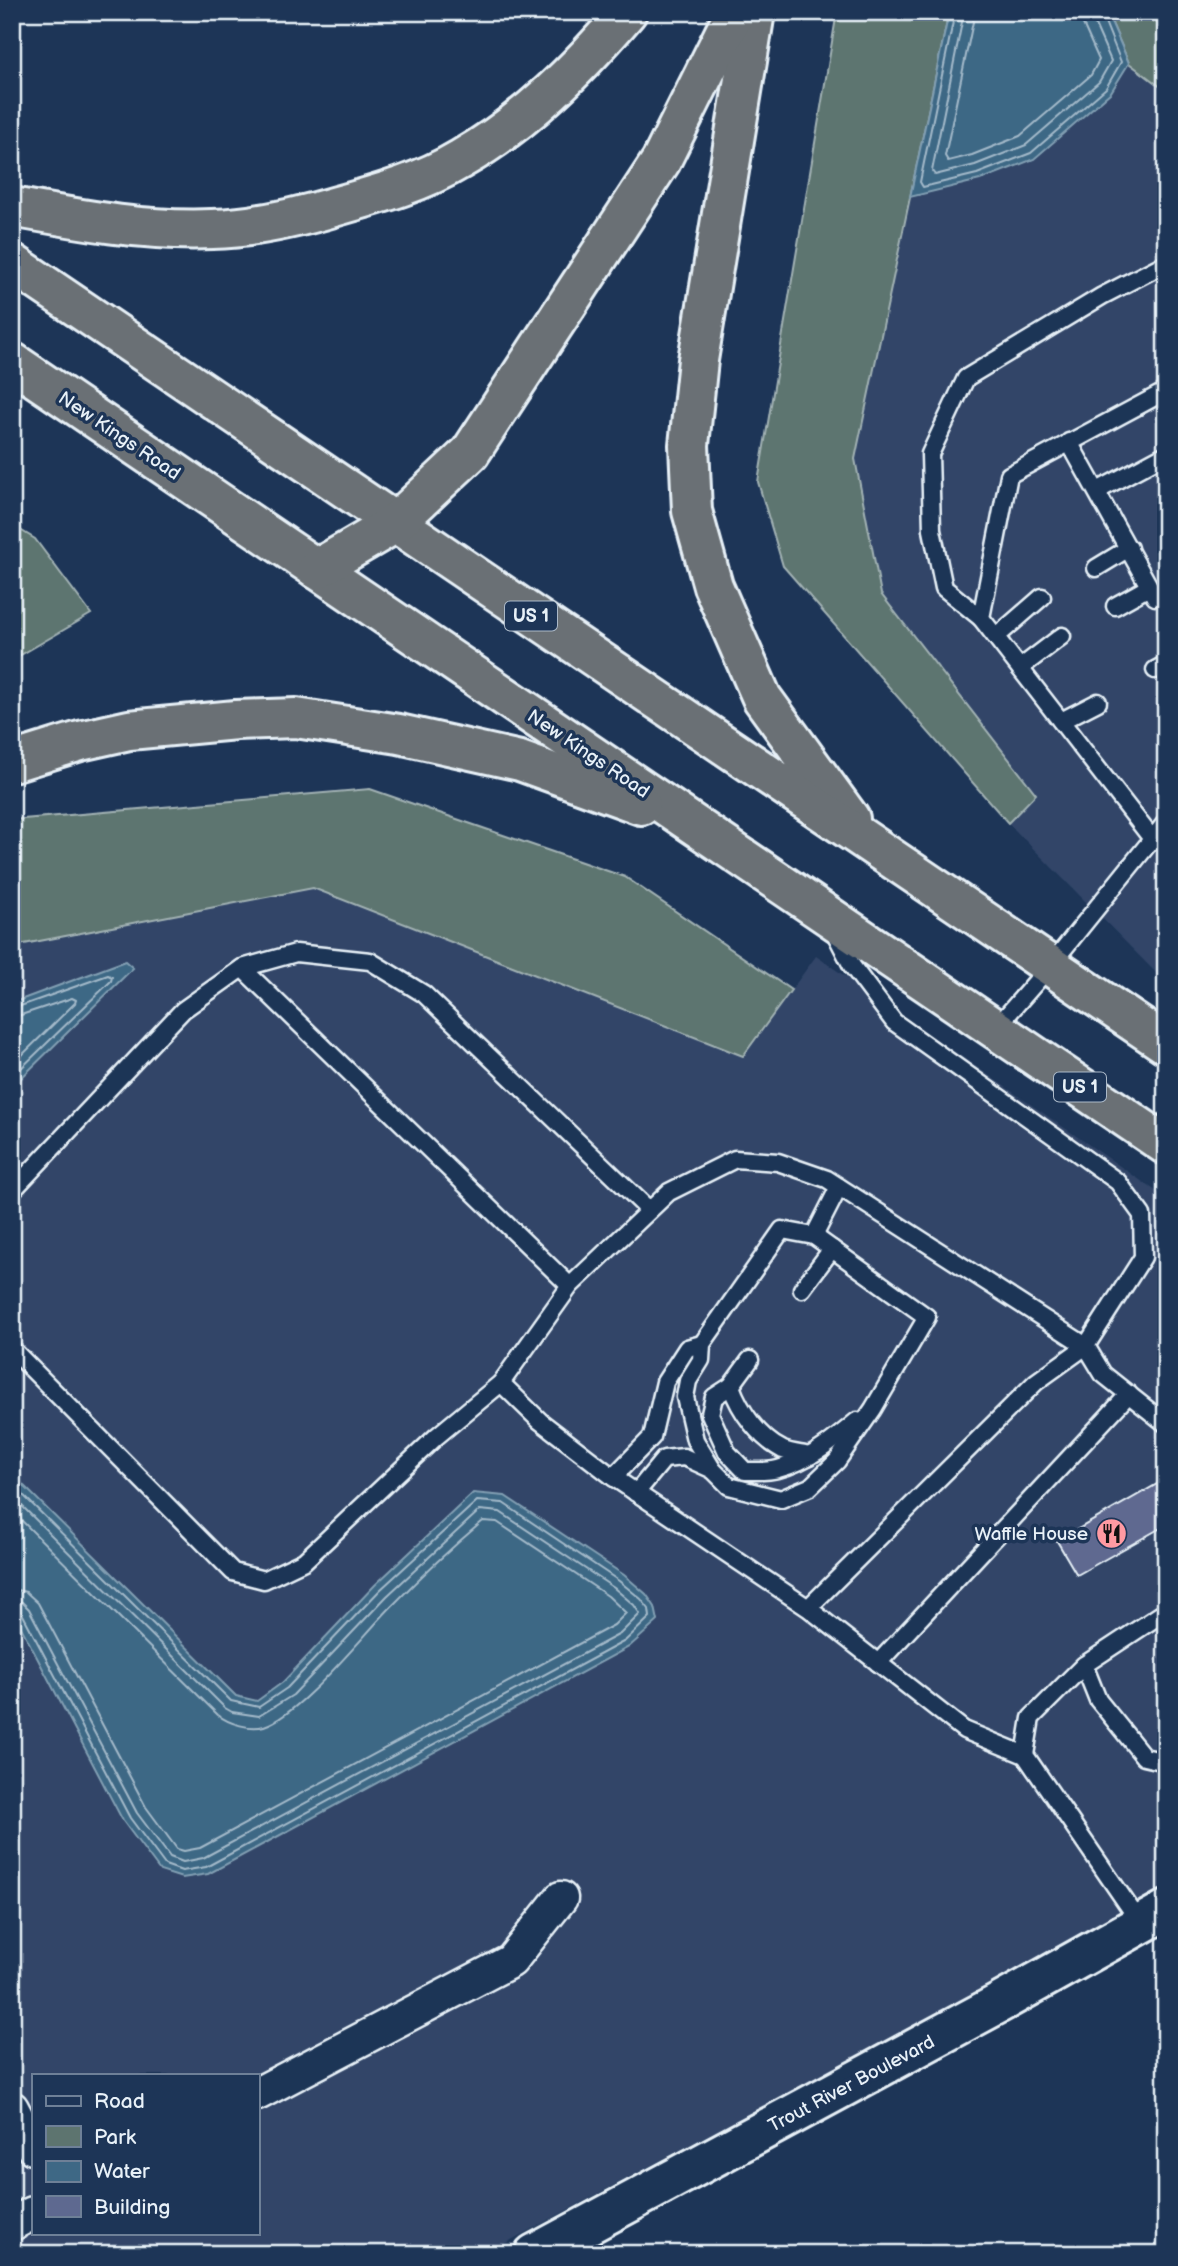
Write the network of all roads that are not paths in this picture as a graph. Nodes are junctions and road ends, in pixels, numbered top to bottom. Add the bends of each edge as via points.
1 (627, 12) edge
2 (735, 12) edge
3 (755, 12) edge
4 (12, 207) edge
5 (12, 263) edge
6 (1166, 263) edge
7 (12, 362) edge
8 (1166, 391) edge
9 (1069, 442) junction
10 (1166, 454) edge
11 (1097, 491) junction
12 (394, 524) junction
13 (1129, 548) junction
14 (1096, 568) dead end
15 (317, 569) junction
16 (1042, 597) dead end
17 (1115, 606) dead end
18 (981, 618) junction
19 (1062, 636) dead end
20 (996, 637) junction
21 (1020, 668) junction
22 (1098, 702) dead end
23 (1061, 722) junction
24 (12, 762) edge
25 (1166, 822) edge
26 (695, 825) junction
27 (865, 840) junction
28 (1159, 840) edge
29 (825, 913) junction
30 (1049, 967) junction
31 (242, 968) junction
32 (995, 1029) junction
33 (1166, 1044) edge
34 (1166, 1145) edge
35 (839, 1187) junction
36 (12, 1191) edge
37 (649, 1210) junction
38 (814, 1236) junction
39 (832, 1249) junction
40 (570, 1286) junction
41 (802, 1289) dead end
42 (702, 1344) junction
43 (1086, 1346) junction
44 (12, 1349) edge
45 (750, 1360) dead end
46 (501, 1383) junction
47 (731, 1386) junction
48 (1129, 1394) junction
49 (873, 1409) junction
50 (1166, 1423) edge
51 (810, 1456) junction
52 (713, 1470) junction
53 (613, 1477) junction
54 (636, 1493) junction
55 (808, 1608) junction
56 (1166, 1611) edge
57 (878, 1662) junction
58 (1084, 1665) junction
59 (1025, 1755) junction
60 (1166, 1762) edge
61 (561, 1898) dead end
62 (1153, 1917) edge
63 (259, 2093) edge
64 (12, 2108) edge
65 (32, 2146) edge
66 (32, 2214) edge
67 (12, 2224) edge
68 (534, 2254) edge

1 - 4 highway via 585,61 519,120 460,160 394,190 295,219 213,229 130,227
2 - 12 highway via 661,161 470,453
3 - 27 highway via 698,360 689,445 692,511 713,586 762,698
5 - 12 highway, US 1
6 - 18 lane via 1101,296 966,378 930,454 932,530 944,588
7 - 15 highway, New Kings Road / US 1
8 - 9 lane
9 - 11 lane
9 - 18 lane via 1009,475
10 - 11 lane
11 - 13 lane
12 - 15 highway
12 - 27 highway, US 1
13 - 14 lane
13 - 17 lane via 1152,592
15 - 26 highway, New Kings Road / US 1
16 - 20 lane
18 - 20 lane
19 - 21 lane
20 - 21 lane
21 - 23 lane
22 - 23 lane
23 - 28 lane
24 - 26 highway via 129,730 296,718 399,734 520,761
25 - 28 lane
26 - 29 highway, New Kings Road / US 1
27 - 30 highway, US 1
28 - 30 lane
29 - 32 highway, New Kings Road / US 1
29 - 43 lane via 852,966 894,1021 1118,1182 1142,1215 1143,1257
30 - 32 lane
30 - 33 highway, US 1
31 - 36 lane via 183,1010
31 - 37 lane via 296,953 369,961 424,994
31 - 40 lane
32 - 34 highway, New Kings Road / US 1
35 - 37 lane via 778,1163 734,1159 669,1192
35 - 38 lane
35 - 43 lane
37 - 40 lane
38 - 39 lane
38 - 42 lane via 782,1230
39 - 41 lane
39 - 49 lane via 927,1317
40 - 46 lane
42 - 52 lane via 701,1360 688,1381 685,1397 695,1440
42 - 53 lane via 687,1349 665,1382 652,1437
43 - 48 lane via 1103,1374
43 - 55 lane via 1036,1382
44 - 46 lane via 233,1572 264,1580 304,1561
45 - 47 lane
46 - 53 lane via 540,1421
47 - 51 lane via 757,1430 783,1450
47 - 51 lane via 714,1397 710,1414 727,1452 745,1471 775,1470
48 - 50 lane
48 - 57 lane
49 - 51 lane
49 - 52 lane via 837,1461 810,1487 781,1499 729,1486
52 - 54 lane via 684,1457 664,1459
53 - 54 lane
54 - 55 lane
55 - 57 lane
56 - 58 lane
57 - 59 lane via 964,1730
58 - 59 lane via 1031,1718
58 - 60 lane via 1098,1699 1144,1757
59 - 62 lane
61 - 63 street via 511,1961
62 - 68 street, Trout River Boulevard
64 - 65 street
66 - 67 street

